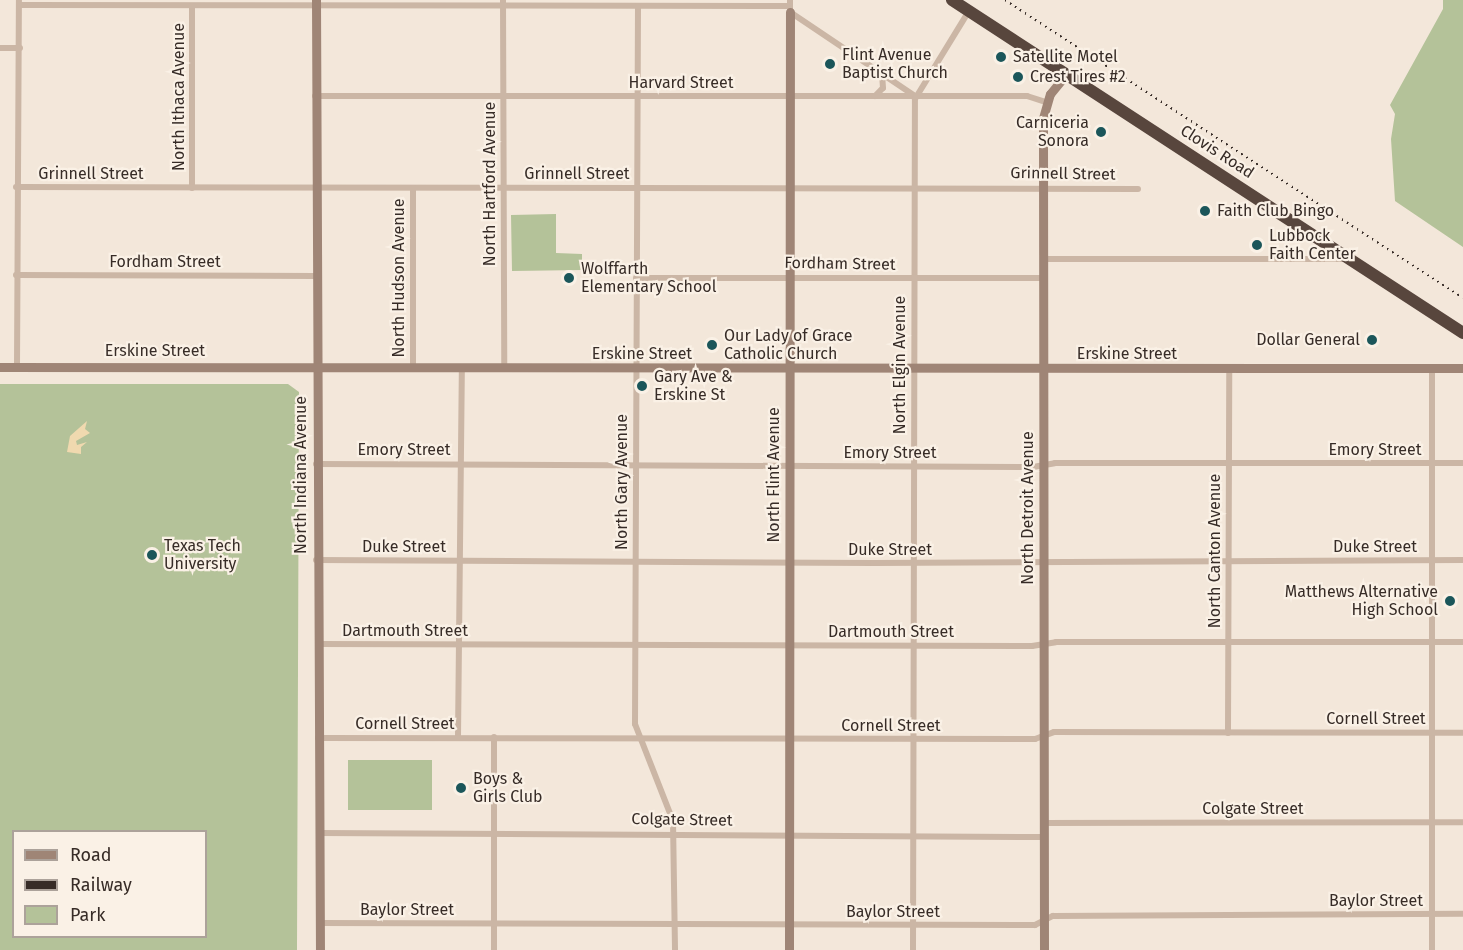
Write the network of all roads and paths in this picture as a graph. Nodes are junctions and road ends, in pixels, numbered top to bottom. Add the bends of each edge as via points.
1 (952, 0) edge
2 (19, 3) edge
3 (316, 3) edge
4 (503, 3) edge
5 (739, 3) edge
6 (192, 6) junction
7 (638, 6) junction
8 (790, 6) edge
9 (969, 11) junction
10 (0, 48) edge
11 (20, 48) junction
12 (882, 74) junction
13 (1066, 74) junction
14 (315, 96) junction
15 (874, 96) junction
16 (916, 96) junction
17 (504, 97) junction
18 (639, 97) junction
19 (790, 97) junction
20 (1046, 102) junction
21 (1044, 186) junction
22 (16, 187) junction
23 (790, 187) junction
24 (914, 187) junction
25 (192, 188) junction
26 (315, 188) junction
27 (413, 188) junction
28 (503, 188) junction
29 (637, 188) junction
30 (1138, 189) dead end
31 (1044, 259) junction
32 (1352, 259) junction
33 (16, 276) junction
34 (315, 276) junction
35 (789, 276) junction
36 (636, 278) junction
37 (914, 278) junction
38 (1044, 278) junction
39 (1463, 333) edge
40 (16, 366) junction
41 (0, 367) edge
42 (316, 368) junction
43 (462, 368) junction
44 (504, 368) junction
45 (1432, 368) junction
46 (1463, 368) edge
47 (413, 369) junction
48 (636, 369) junction
49 (1044, 369) junction
50 (1229, 369) junction
51 (789, 370) junction
52 (914, 370) junction
53 (316, 464) junction
54 (1229, 464) junction
55 (1432, 464) junction
56 (1463, 464) edge
57 (459, 465) junction
58 (1043, 465) junction
59 (635, 466) junction
60 (790, 467) junction
61 (914, 467) junction
62 (1229, 560) junction
63 (1432, 560) junction
64 (1463, 560) edge
65 (316, 561) junction
66 (459, 561) junction
67 (1043, 561) junction
68 (635, 562) junction
69 (789, 563) junction
70 (914, 563) junction
71 (1228, 642) junction
72 (1432, 642) junction
73 (1463, 642) edge
74 (318, 644) junction
75 (1043, 644) junction
76 (458, 645) junction
77 (635, 645) junction
78 (789, 645) junction
79 (914, 645) junction
80 (1228, 733) junction
81 (1432, 733) junction
82 (1463, 733) edge
83 (1043, 736) junction
84 (458, 737) junction
85 (494, 737) junction
86 (318, 738) junction
87 (638, 738) junction
88 (789, 739) junction
89 (914, 739) junction
90 (1432, 822) junction
91 (1463, 822) edge
92 (1044, 823) junction
93 (319, 833) junction
94 (494, 833) junction
95 (675, 834) junction
96 (789, 835) junction
97 (914, 836) junction
98 (1044, 837) junction
99 (1432, 914) junction
100 (1463, 914) edge
101 (1044, 921) junction
102 (320, 923) junction
103 (494, 923) junction
104 (675, 924) junction
105 (789, 925) junction
106 (913, 926) junction
107 (320, 950) edge
108 (494, 950) edge
109 (675, 950) edge
110 (789, 950) edge
111 (913, 950) edge
112 (1044, 950) edge
113 (1432, 950) edge

1 - 9 highway, Clovis Road
2 - 6 street
2 - 11 street
3 - 4 street
3 - 6 street
3 - 14 street, North Indiana Avenue
4 - 7 street
4 - 17 street, North Hartford Avenue
5 - 7 street
5 - 8 street
6 - 25 street, North Ithaca Avenue
7 - 18 street, North Gary Avenue
8 - 12 street
8 - 19 street, North Flint Avenue
9 - 13 highway, Clovis Road
9 - 16 street
10 - 11 street
11 - 22 street
12 - 15 street via 883,88
12 - 16 street
13 - 20 street
13 - 32 highway, Clovis Road
14 - 17 street, Harvard Street
14 - 26 street, North Indiana Avenue
15 - 16 street, Harvard Street
15 - 19 street, Harvard Street
16 - 20 street, Harvard Street via 1027,96
16 - 24 street, North Elgin Avenue
17 - 18 street, Harvard Street
17 - 28 street, North Hartford Avenue
18 - 19 street, Harvard Street
18 - 29 street, North Gary Avenue
19 - 23 street, North Flint Avenue
20 - 21 street, North Detroit Avenue
21 - 24 street, Grinnell Street
21 - 30 street, Grinnell Street
21 - 31 street, North Detroit Avenue
22 - 25 street, Grinnell Street
22 - 33 street
23 - 24 street, Grinnell Street
23 - 29 street, Grinnell Street
23 - 35 street, North Flint Avenue
24 - 37 street, North Elgin Avenue
25 - 26 street, Grinnell Street
26 - 27 street, Grinnell Street
26 - 34 street, North Indiana Avenue
27 - 28 street, Grinnell Street
27 - 47 street, North Hudson Avenue
28 - 29 street, Grinnell Street
28 - 44 street, North Hartford Avenue
29 - 36 street, North Gary Avenue
31 - 32 street
31 - 38 street, North Detroit Avenue
32 - 39 highway, Clovis Road
33 - 34 street, Fordham Street
33 - 40 street
34 - 42 street, North Indiana Avenue
35 - 36 street, Fordham Street
35 - 37 street, Fordham Street
35 - 51 street, North Flint Avenue
36 - 48 street, North Gary Avenue
37 - 38 street, Fordham Street
37 - 52 street, North Elgin Avenue
38 - 49 street, North Detroit Avenue
40 - 41 street, Erskine Street
40 - 42 street, Erskine Street
42 - 47 street, Erskine Street
42 - 53 street, North Indiana Avenue
43 - 44 street, Erskine Street
43 - 47 street, Erskine Street
43 - 57 street
44 - 48 street, Erskine Street
45 - 46 street, Erskine Street
45 - 50 street, Erskine Street
45 - 55 street
48 - 51 street, Erskine Street
48 - 59 street, North Gary Avenue
49 - 50 street, Erskine Street
49 - 52 street, Erskine Street
49 - 58 street, North Detroit Avenue
50 - 54 street, North Canton Avenue
51 - 52 street, Erskine Street
51 - 60 street, North Flint Avenue
52 - 61 street, North Elgin Avenue
53 - 57 street, Emory Street
53 - 65 street, North Indiana Avenue
54 - 55 street, Emory Street
54 - 58 street, Emory Street
54 - 62 street, North Canton Avenue
55 - 56 street, Emory Street
55 - 63 street
57 - 59 street, Emory Street
57 - 66 street
58 - 61 street, Emory Street
58 - 67 street, North Detroit Avenue
59 - 60 street, Emory Street
59 - 68 street, North Gary Avenue
60 - 61 street, Emory Street
60 - 69 street, North Flint Avenue
61 - 70 street, North Elgin Avenue
62 - 63 street, Duke Street
62 - 67 street, Duke Street
62 - 71 street, North Canton Avenue
63 - 64 street, Duke Street
63 - 72 street
65 - 66 street, Duke Street
65 - 74 street, North Indiana Avenue
66 - 68 street, Duke Street
66 - 76 street
67 - 70 street, Duke Street
67 - 75 street, North Detroit Avenue
68 - 69 street, Duke Street
68 - 77 street, North Gary Avenue
69 - 70 street, Duke Street
69 - 78 street, North Flint Avenue
70 - 79 street, North Elgin Avenue
71 - 72 street, Dartmouth Street
71 - 75 street, Dartmouth Street
71 - 80 street, North Canton Avenue
72 - 73 street, Dartmouth Street
72 - 81 street
74 - 76 street, Dartmouth Street
74 - 86 street, North Indiana Avenue
75 - 79 street, Dartmouth Street
75 - 83 street, North Detroit Avenue
76 - 77 street, Dartmouth Street
76 - 84 street
77 - 78 street, Dartmouth Street
77 - 87 street, North Gary Avenue
78 - 79 street, Dartmouth Street
78 - 88 street, North Flint Avenue
79 - 89 street, North Elgin Avenue
80 - 81 street, Cornell Street
80 - 83 street, Cornell Street via 1054,732
81 - 82 street, Cornell Street
81 - 90 street
83 - 89 street, Cornell Street
83 - 92 street, North Detroit Avenue
84 - 85 street, Cornell Street
84 - 86 street, Cornell Street
85 - 87 street, Cornell Street
85 - 94 street
86 - 93 street, North Indiana Avenue
87 - 88 street, Cornell Street
87 - 95 street, North Gary Avenue via 667,797
88 - 89 street, Cornell Street
88 - 96 street, North Flint Avenue
89 - 97 street, North Elgin Avenue
90 - 91 street, Colgate Street
90 - 92 street, Colgate Street
90 - 99 street
92 - 98 street, North Detroit Avenue
93 - 94 street, Colgate Street
93 - 102 street, North Indiana Avenue
94 - 95 street, Colgate Street
94 - 103 street
95 - 96 street, Colgate Street
95 - 104 street, North Gary Avenue
96 - 97 street, Colgate Street
96 - 105 street, North Flint Avenue
97 - 98 street, Colgate Street
97 - 106 street, North Elgin Avenue
98 - 101 street, North Detroit Avenue
99 - 100 street, Baylor Street
99 - 101 street, Baylor Street via 1053,916
99 - 113 street
101 - 106 street, Baylor Street via 1035,925
101 - 112 street, North Detroit Avenue
102 - 103 street, Baylor Street
102 - 107 street, North Indiana Avenue
103 - 104 street, Baylor Street
103 - 108 street
104 - 105 street, Baylor Street
104 - 109 street, North Gary Avenue
105 - 106 street, Baylor Street
105 - 110 street, North Flint Avenue
106 - 111 street, North Elgin Avenue

